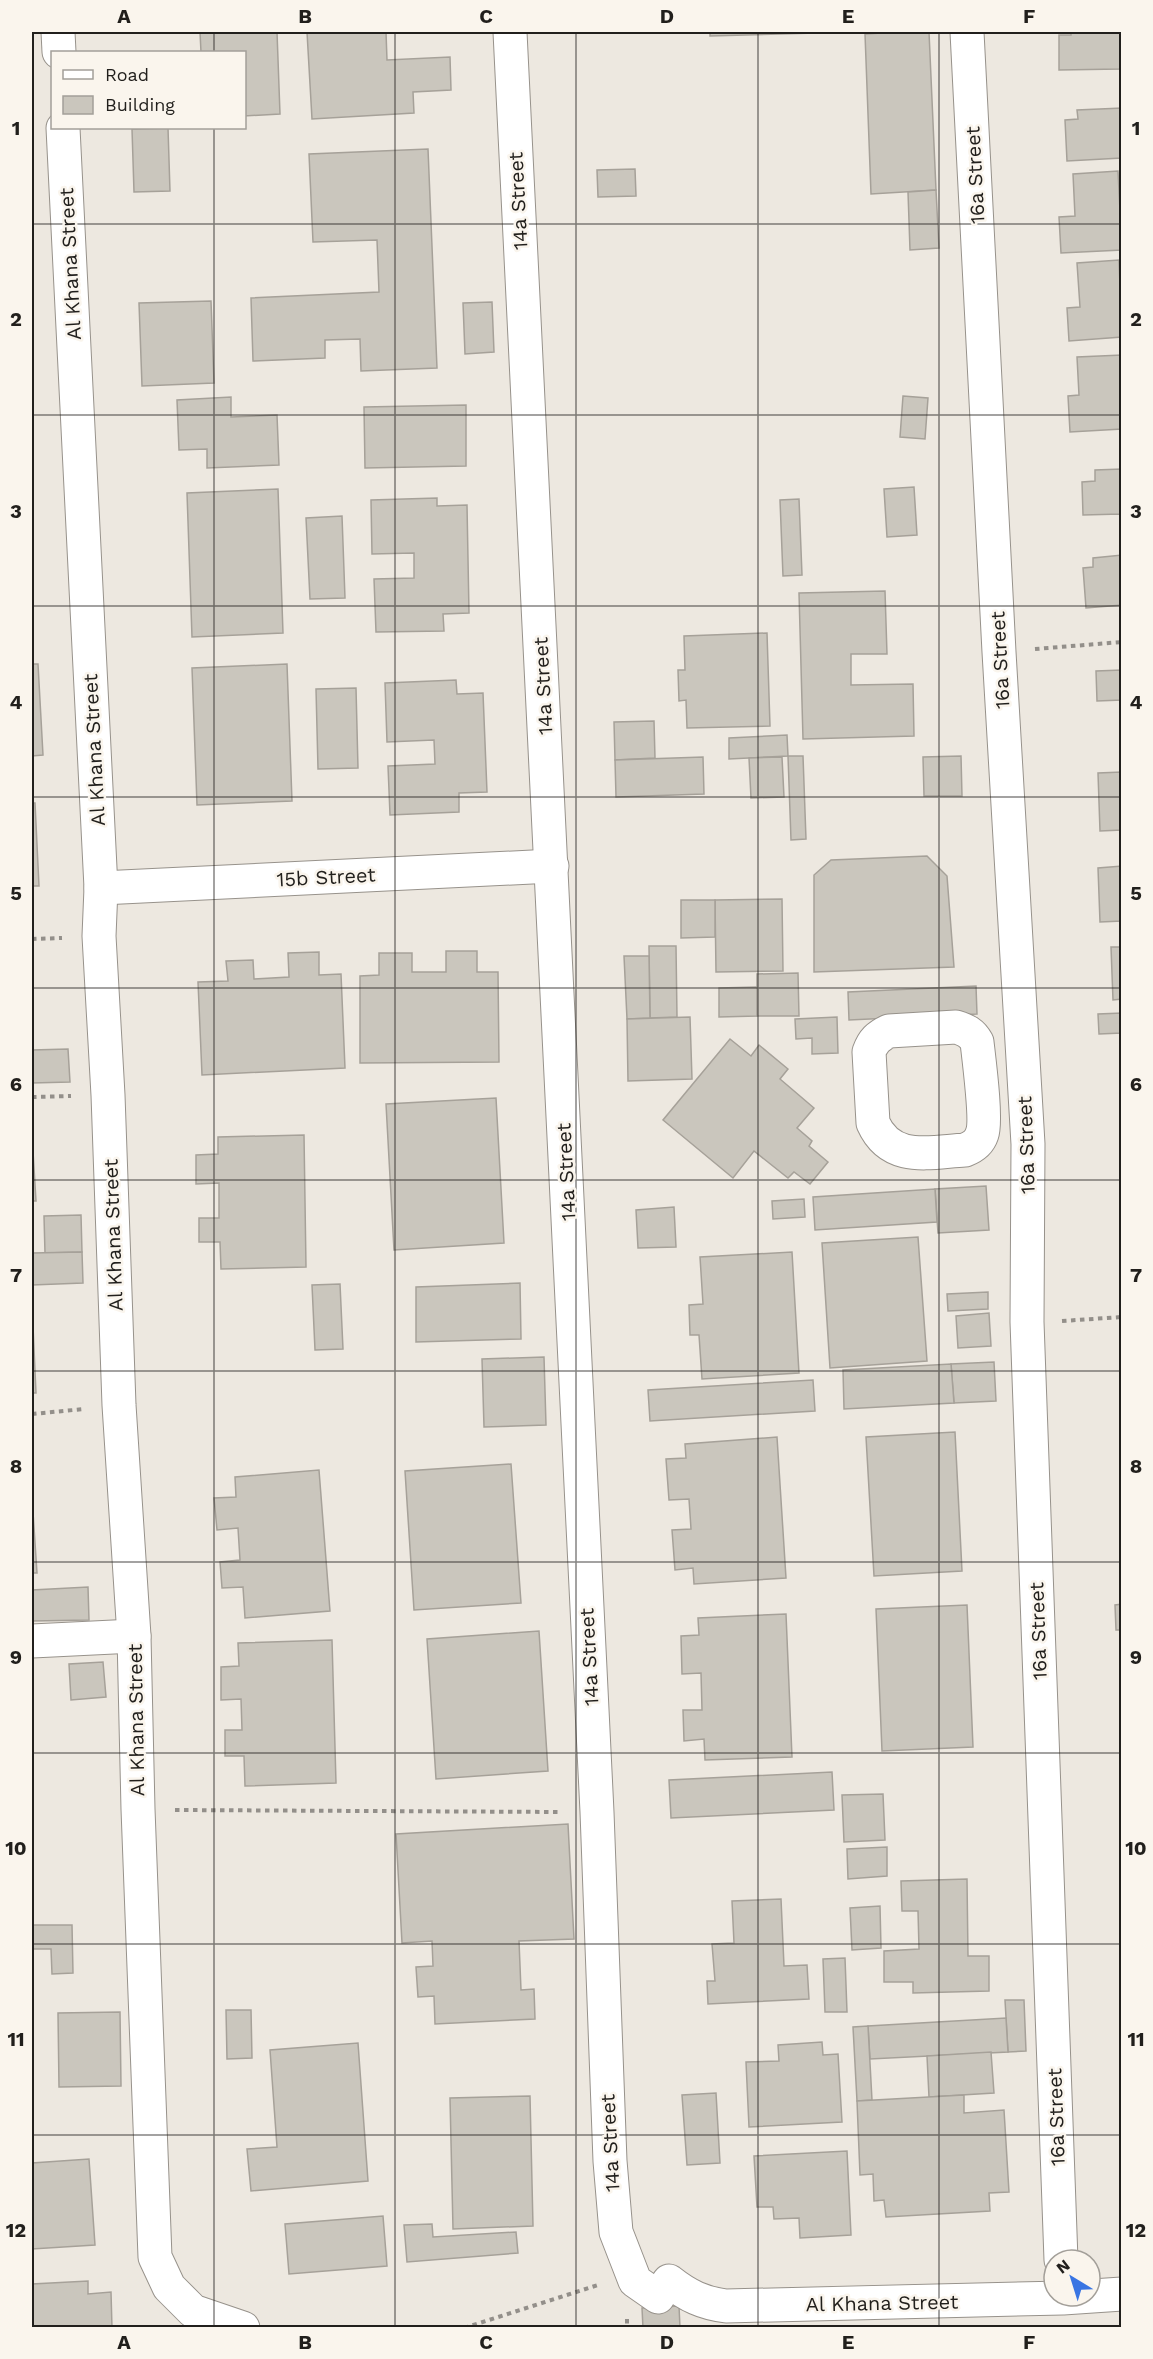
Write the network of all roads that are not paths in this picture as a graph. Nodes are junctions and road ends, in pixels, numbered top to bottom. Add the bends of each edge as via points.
1 (58, 32) edge
2 (510, 32) edge
3 (967, 32) edge
4 (59, 51) edge
5 (63, 129) edge
6 (552, 866) junction
7 (101, 888) junction
8 (980, 1140) junction
9 (1028, 1144) junction
10 (134, 1636) junction
11 (32, 1641) edge
12 (1061, 2248) edge
13 (1122, 2294) edge
14 (1102, 2295) edge
15 (658, 2297) joint
16 (1042, 2299) edge
17 (899, 2315) edge
18 (195, 2318) edge
19 (243, 2328) edge

1 - 4 street
2 - 6 street, 14a Street
3 - 9 street, 16a Street
5 - 7 street, Al Khana Street
6 - 7 street, 15b Street
6 - 15 street, 14a Street via 610,2161 616,2232 635,2281
7 - 10 street, Al Khana Street via 99,936 119,1405
8 - 8 street via 984,1124 977,1042 972,1035 956,1027 879,1035 869,1052 871,1112 878,1134 896,1149 908,1153 965,1150
8 - 9 street via 994,1146
9 - 12 street, 16a Street via 1027,1323
10 - 11 street
10 - 18 street, Al Khana Street via 155,2257 170,2287
13 - 14 street, Al Khana Street
15 - 17 street, Al Khana Street via 669,2281 686,2295 705,2303
16 - 17 street, Al Khana Street
18 - 19 street

